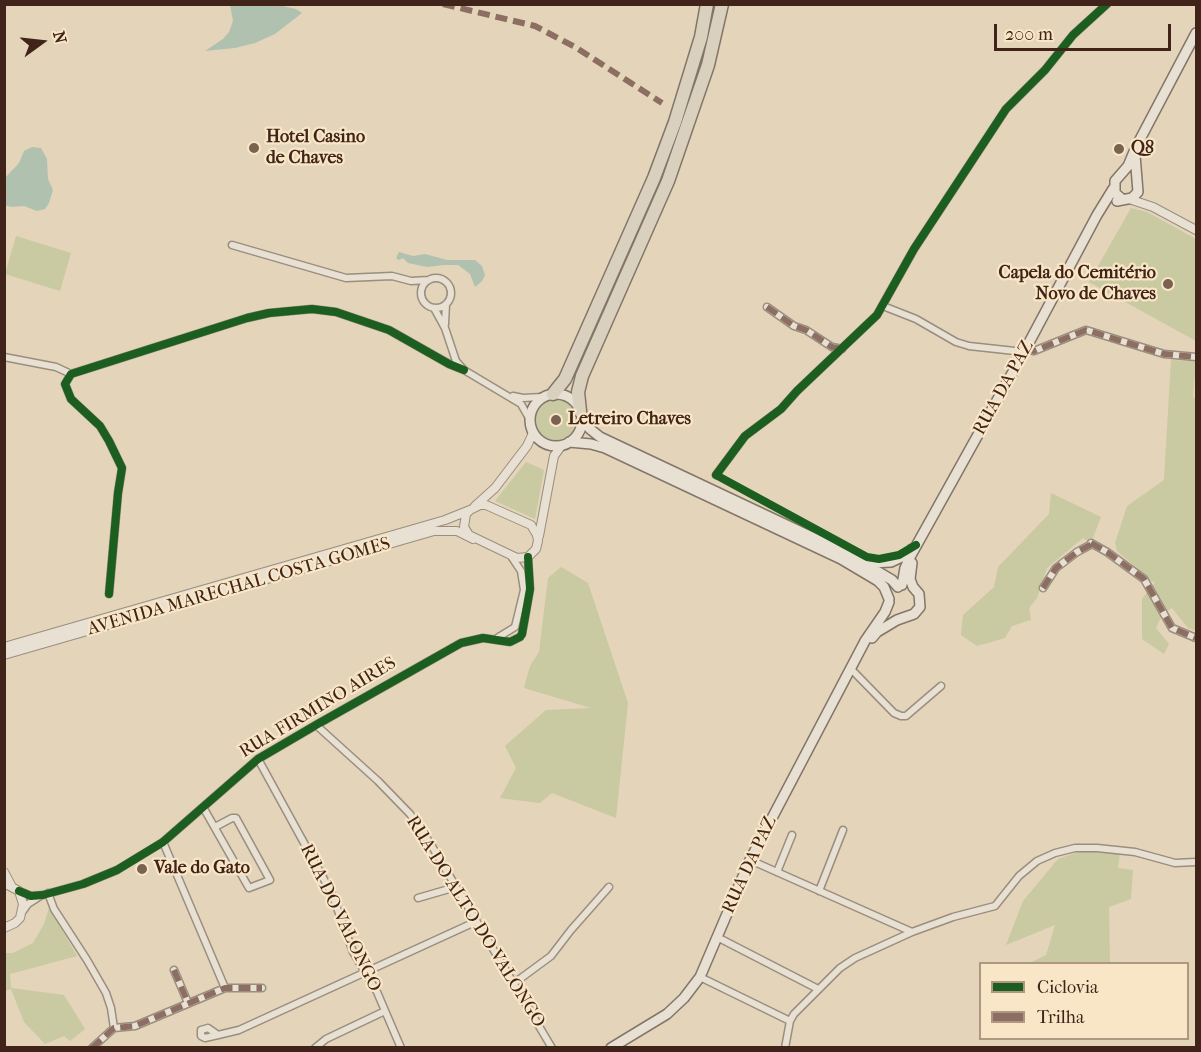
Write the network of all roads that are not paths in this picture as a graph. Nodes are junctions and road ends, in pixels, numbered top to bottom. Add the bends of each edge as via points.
1 (707, 4) edge
2 (722, 4) edge
3 (1107, 4) edge
4 (1197, 33) edge
5 (1136, 147) junction
6 (1120, 175) junction
7 (1138, 184) junction
8 (1113, 189) junction
9 (1126, 199) junction
10 (1153, 207) junction
11 (1089, 229) junction
12 (1197, 231) edge
13 (231, 245) dead end
14 (429, 280) junction
15 (411, 281) junction
16 (421, 296) junction
17 (427, 304) junction
18 (446, 304) junction
19 (882, 306) junction
20 (766, 307) dead end
21 (434, 308) junction
22 (421, 311) dead end
23 (445, 328) junction
24 (842, 349) junction
25 (1025, 350) junction
26 (4, 357) edge
27 (1197, 357) edge
28 (464, 370) junction
29 (71, 374) junction
30 (510, 395) junction
31 (548, 396) junction
32 (581, 416) junction
33 (530, 418) junction
34 (533, 433) junction
35 (566, 444) junction
36 (716, 476) dead end
37 (473, 508) junction
38 (474, 539) junction
39 (538, 541) junction
40 (916, 545) junction
41 (512, 556) junction
42 (528, 556) junction
43 (855, 558) junction
44 (900, 586) junction
45 (913, 587) junction
46 (1043, 588) dead end
47 (109, 594) dead end
48 (889, 601) junction
49 (903, 617) junction
50 (496, 638) junction
51 (1197, 638) edge
52 (4, 646) edge
53 (859, 654) junction
54 (4, 655) edge
55 (851, 669) junction
56 (941, 686) dead end
57 (316, 725) junction
58 (258, 759) junction
59 (203, 807) junction
60 (214, 827) junction
61 (843, 830) dead end
62 (792, 835) dead end
63 (164, 842) junction
64 (750, 860) junction
65 (1197, 862) edge
66 (4, 872) edge
67 (777, 872) junction
68 (8, 884) edge
69 (456, 887) junction
70 (609, 887) dead end
71 (19, 891) junction
72 (819, 891) junction
73 (46, 894) junction
74 (418, 898) dead end
75 (23, 911) junction
76 (475, 922) junction
77 (4, 928) edge
78 (912, 932) junction
79 (717, 937) junction
80 (174, 970) dead end
81 (364, 973) junction
82 (700, 977) junction
83 (513, 984) junction
84 (225, 988) junction
85 (262, 988) dead end
86 (818, 989) junction
87 (188, 1004) junction
88 (385, 1011) junction
89 (790, 1021) junction
90 (114, 1028) junction
91 (218, 1035) dead end
92 (92, 1047) edge
93 (315, 1047) edge
94 (399, 1047) edge
95 (552, 1047) edge
96 (611, 1047) edge
97 (785, 1047) edge

1 - 31 highway via 701,37 654,178 565,379
2 - 32 highway via 708,65 668,181 582,376 578,392
3 - 19 street via 1073,35 1006,109 914,249
4 - 5 main road
5 - 6 main road
5 - 7 main road
6 - 7 main road via 1130,174
6 - 8 main road
7 - 9 main road via 1136,195
7 - 10 street
8 - 9 main road via 1118,197
8 - 11 main road
9 - 10 street
9 - 11 main road via 1110,205
10 - 12 street
11 - 25 main road, RUA DA PAZ
13 - 15 street via 346,278 392,276
14 - 15 street
14 - 16 street via 422,287
14 - 18 street via 439,278 447,283 450,296
15 - 16 street
16 - 17 street
17 - 21 street
17 - 22 street
18 - 21 street
18 - 23 street
19 - 24 street
19 - 25 street via 969,346
20 - 24 street via 794,326
21 - 23 street
23 - 28 street via 451,350
24 - 36 street via 781,409 745,436
25 - 27 street via 1034,351 1086,330 1164,354
25 - 40 main road, RUA DA PAZ
26 - 29 street via 56,367
28 - 29 street via 389,330 336,312 312,309 247,318
28 - 30 street
29 - 47 street via 65,384 71,399 100,426 122,468
30 - 31 street
30 - 33 street
31 - 32 main road via 572,399
31 - 33 main road via 534,405
32 - 35 main road via 580,430
32 - 43 main road via 600,436
33 - 34 main road
34 - 35 main road via 548,445
34 - 37 street via 502,478
35 - 39 street via 554,456
35 - 48 main road via 605,448 832,555 878,581
37 - 38 street via 464,526
37 - 39 street via 486,505 531,525
37 - 52 street, AVENIDA MARECHAL COSTA GOMES via 445,520
38 - 41 street, AVENIDA MARECHAL COSTA GOMES
38 - 54 street, AVENIDA MARECHAL COSTA GOMES via 457,531 434,531
39 - 42 street
40 - 43 main road via 891,562 871,563
40 - 44 main road
40 - 45 main road via 910,570
41 - 42 street
41 - 50 street via 524,585 517,623 513,630
42 - 50 street, RUA FIRMINO AIRES via 530,589 522,634 510,642
43 - 44 main road
44 - 45 main road
44 - 48 main road
45 - 49 main road via 919,594 920,607
46 - 51 street via 1056,568 1091,544 1144,579 1172,628
48 - 49 main road via 893,612
48 - 53 main road
49 - 53 main road via 878,632
50 - 57 street, RUA FIRMINO AIRES via 461,643
53 - 55 main road, RUA DA PAZ
55 - 56 street via 901,716
55 - 64 main road, RUA DA PAZ
57 - 58 street, RUA FIRMINO AIRES
57 - 69 street, RUA DO ALTO DO VALONGO via 410,814
58 - 59 street, RUA FIRMINO AIRES
58 - 81 street, RUA DO VALONGO via 333,894
59 - 60 street
59 - 63 street, RUA FIRMINO AIRES
60 - 60 street via 249,888 270,880 237,818
61 - 72 street
62 - 67 street
63 - 73 street, RUA FIRMINO AIRES via 117,870
63 - 84 street
64 - 67 street
64 - 79 main road, RUA DA PAZ
65 - 78 street via 1175,863 1117,849 1075,848 1038,861 1019,876 995,906
66 - 68 street
67 - 72 street
68 - 71 street
69 - 74 street
69 - 76 street, RUA DO ALTO DO VALONGO
70 - 83 street via 551,956
71 - 73 street via 31,896
71 - 75 street
72 - 78 street
73 - 75 street
73 - 90 street via 106,993
75 - 77 street via 15,923
76 - 81 street
76 - 83 street, RUA DO ALTO DO VALONGO
78 - 86 street via 855,958
79 - 82 main road, RUA DA PAZ
79 - 86 street
80 - 87 street
81 - 88 street, RUA DO VALONGO
81 - 91 street via 239,1030
82 - 89 street
82 - 96 main road, RUA DA PAZ via 667,1014
83 - 95 street, RUA DO ALTO DO VALONGO
84 - 85 street
84 - 87 street
86 - 89 street
87 - 90 street via 135,1026
88 - 93 street
88 - 94 street, RUA DO VALONGO
89 - 97 street
90 - 92 street

